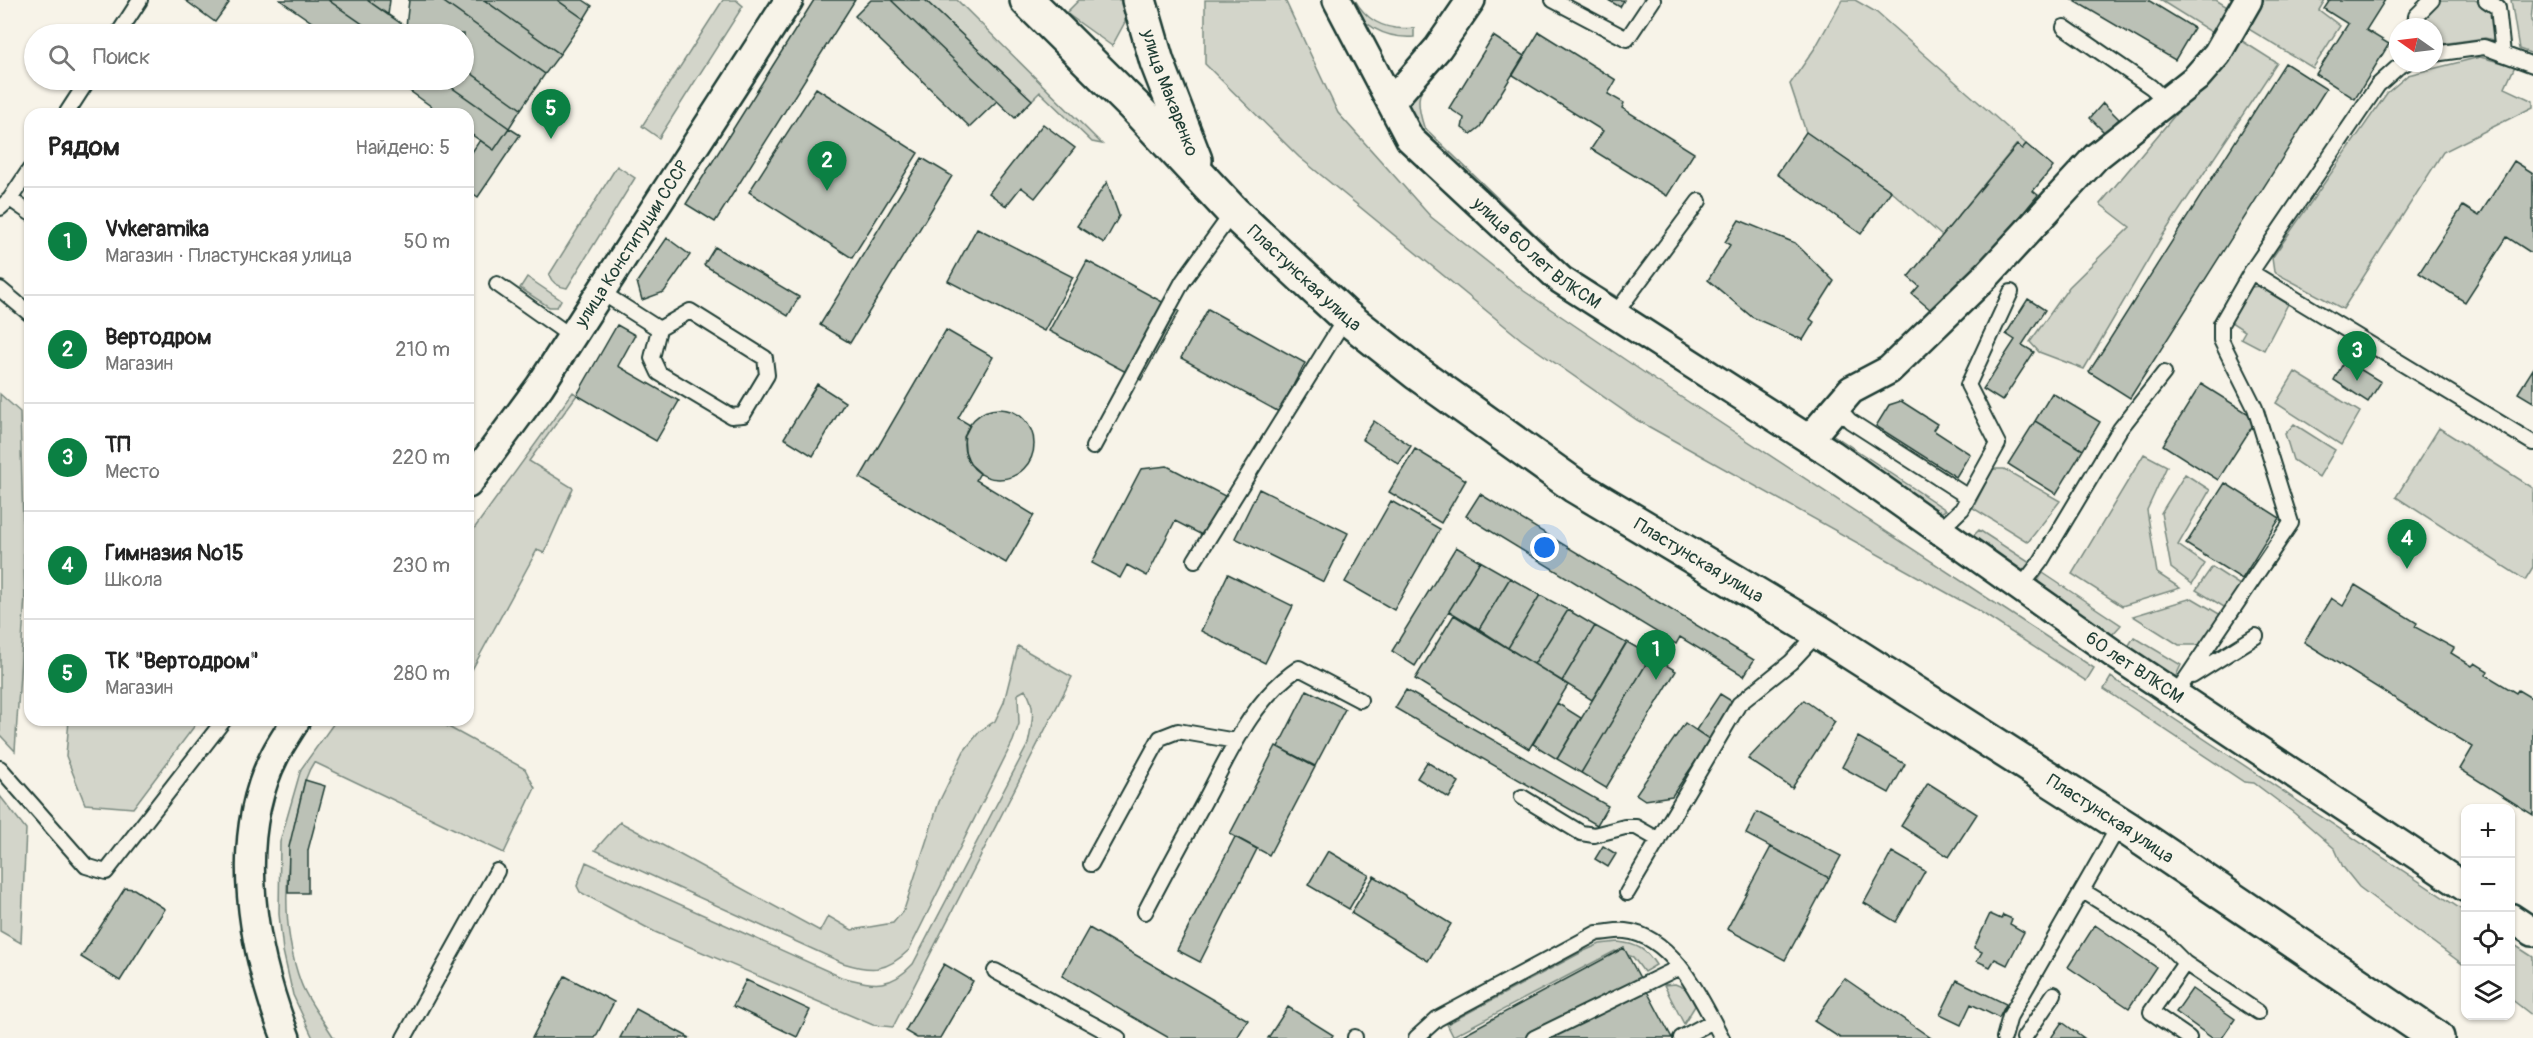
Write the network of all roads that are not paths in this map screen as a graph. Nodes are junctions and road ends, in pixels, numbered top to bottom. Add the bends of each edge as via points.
1 (140, 0) edge
2 (789, 0) edge
3 (1139, 0) edge
4 (1337, 0) edge
5 (1471, 0) edge
6 (1553, 0) edge
7 (1653, 0) edge
8 (2247, 0) edge
9 (2432, 0) edge
10 (2486, 0) edge
11 (1041, 6) edge
12 (2416, 18) edge
13 (124, 24) edge
14 (2064, 27) dead end
15 (2443, 53) edge
16 (2503, 54) junction
17 (2533, 65) edge
18 (2392, 72) edge
19 (82, 90) edge
20 (1391, 102) junction
21 (2168, 103) junction
22 (70, 108) edge
23 (24, 177) edge
24 (1205, 184) junction
25 (1699, 201) dead end
26 (5, 203) edge
27 (24, 211) edge
28 (1233, 212) junction
29 (2252, 272) junction
30 (497, 284) dead end
31 (0, 289) edge
32 (601, 292) junction
33 (2011, 292) dead end
34 (24, 309) edge
35 (1615, 314) junction
36 (1346, 317) junction
37 (659, 329) junction
38 (572, 337) junction
39 (2164, 373) dead end
40 (1837, 407) junction
41 (1809, 439) junction
42 (2533, 443) edge
43 (1093, 447) dead end
44 (474, 476) edge
45 (1968, 497) junction
46 (1940, 530) junction
47 (1195, 560) dead end
48 (2021, 587) junction
49 (1818, 632) junction
50 (2256, 636) dead end
51 (2181, 687) junction
52 (1360, 700) dead end
53 (219, 726) edge
54 (292, 726) edge
55 (1236, 741) junction
56 (0, 768) edge
57 (1522, 797) dead end
58 (2120, 824) junction
59 (1659, 840) junction
60 (1091, 864) dead end
61 (497, 870) dead end
62 (2461, 884) edge
63 (2083, 891) junction
64 (1627, 893) dead end
65 (1145, 912) dead end
66 (2515, 920) edge
67 (2533, 932) edge
68 (2185, 963) junction
69 (1680, 967) junction
70 (995, 971) dead end
71 (2054, 994) dead end
72 (2258, 1012) dead end
73 (1713, 1021) junction
74 (286, 1038) edge
75 (404, 1038) edge
76 (1118, 1038) edge
77 (1416, 1038) edge
78 (1534, 1038) edge
79 (1682, 1038) edge
80 (1722, 1038) edge
81 (2004, 1038) edge
82 (2024, 1038) edge
83 (2189, 1038) edge
84 (2437, 1038) edge

1 - 13 lane
2 - 32 street, улица Конституции СССР
3 - 24 main road, улица Макаренко via 1177,119
4 - 20 street, улица 60 лет ВЛКСМ
5 - 20 street via 1438,48
6 - 7 lane via 1627,39
8 - 21 street via 2217,54
9 - 12 lane
10 - 16 lane via 2498,8
11 - 24 main road, Пластунская улица
14 - 21 lane
15 - 16 lane via 2484,47
16 - 17 lane
18 - 29 lane via 2378,85
19 - 22 lane
20 - 35 street, улица 60 лет ВЛКСМ via 1410,139 1561,280
21 - 40 street via 2096,157 1989,273 1889,370 1851,390
23 - 26 lane
24 - 28 main road, Пластунская улица
25 - 35 lane
26 - 27 lane
28 - 36 main road, Пластунская улица
28 - 43 lane via 1183,281
29 - 42 lane
29 - 51 lane via 2221,324 2221,340 2256,412 2291,523
30 - 38 lane
31 - 34 lane
32 - 37 lane
32 - 38 street, улица Конституции СССР
33 - 45 lane via 1968,385 1998,444
35 - 41 street, улица 60 лет ВЛКСМ
36 - 47 lane
36 - 49 main road, Пластунская улица via 1575,486
37 - 37 lane via 652,358 658,373 731,416 743,415 767,375 765,358 690,311
38 - 44 street, улица Конституции СССР
39 - 48 lane via 2120,429 2041,561
40 - 41 street
40 - 45 lane via 1850,421
41 - 46 street, 60 лет ВЛКСМ
45 - 46 lane
46 - 48 street, 60 лет ВЛКСМ
48 - 51 street, 60 лет ВЛКСМ
49 - 58 main road, Пластунская улица
49 - 59 lane via 1791,662 1739,704
50 - 51 lane
51 - 62 street, 60 лет ВЛКСМ
52 - 55 lane via 1299,668 1266,697
53 - 56 lane via 106,872 86,866
54 - 74 street via 274,756 252,835 252,894 260,946 273,1004
55 - 60 lane via 1178,731 1160,738
55 - 65 lane
57 - 59 lane via 1581,833 1594,835 1636,827
58 - 63 lane
58 - 84 main road, Пластунская улица
59 - 64 lane
61 - 75 lane
63 - 68 lane via 2161,939
63 - 81 lane via 2010,1016
66 - 67 street
68 - 72 lane
68 - 83 lane via 2151,1012
69 - 73 lane
69 - 77 lane via 1645,938 1626,931 1597,933 1437,1019
69 - 78 lane
70 - 76 lane
71 - 82 lane
73 - 79 lane
73 - 80 lane

